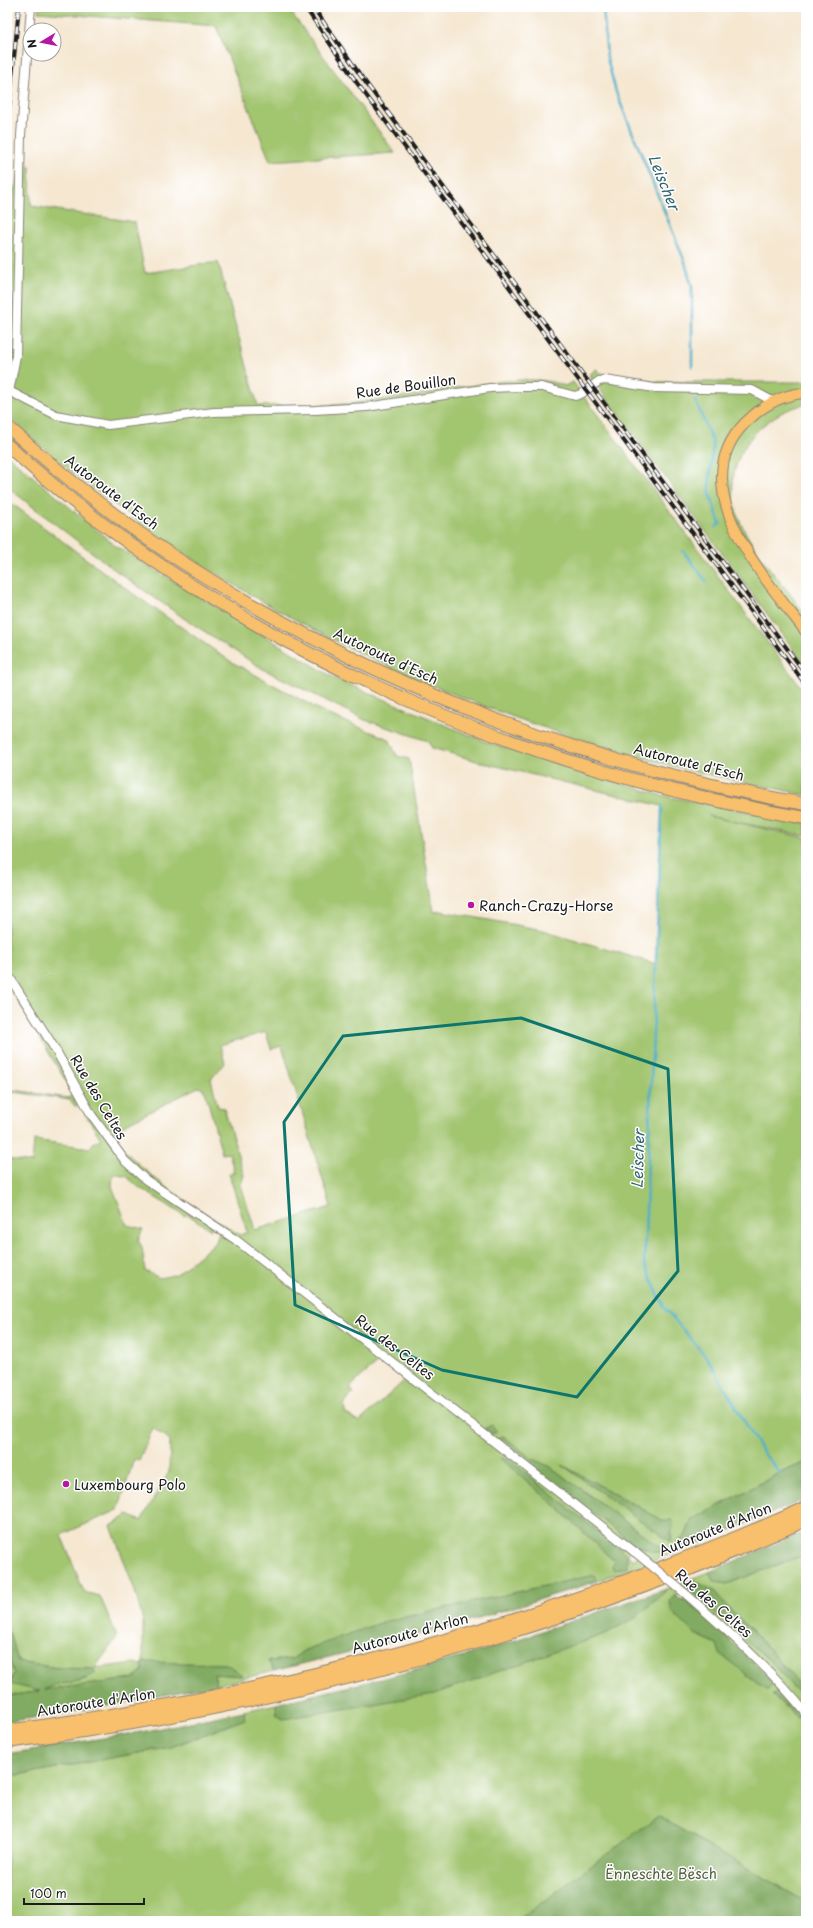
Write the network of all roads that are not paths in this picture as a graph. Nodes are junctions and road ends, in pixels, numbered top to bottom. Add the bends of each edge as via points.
1 (31, 7) edge
2 (8, 391) edge
3 (806, 393) edge
4 (774, 402) junction
5 (7, 426) edge
6 (7, 445) edge
7 (806, 632) edge
8 (806, 804) edge
9 (806, 818) edge
10 (7, 972) edge
11 (806, 1508) edge
12 (806, 1520) edge
13 (806, 1713) edge
14 (7, 1731) edge
15 (7, 1742) edge

1 - 2 street via 21,135 16,356
2 - 4 street, Rue de Bouillon via 56,416 108,425 214,412 367,407 490,388 542,387 575,396 605,380 654,388 752,390
3 - 4 main road
4 - 7 main road via 756,412 742,426 732,442 724,458 722,486 731,521 743,545
5 - 8 highway, Autoroute d'Esch via 44,459 153,543 300,632 370,667 486,716 567,744 694,780
6 - 9 highway, Autoroute d'Esch via 82,509 182,579 292,644 357,676 476,728 557,756 690,794
10 - 13 street, Rue des Celtes, bridge via 55,1049 91,1114 125,1162 146,1180 236,1240 636,1553 687,1595 781,1682
11 - 14 highway, Autoroute d'Arlon via 686,1558 610,1586 489,1627 400,1653 247,1690
12 - 15 highway, Autoroute d'Arlon via 613,1598 403,1665 191,1713

